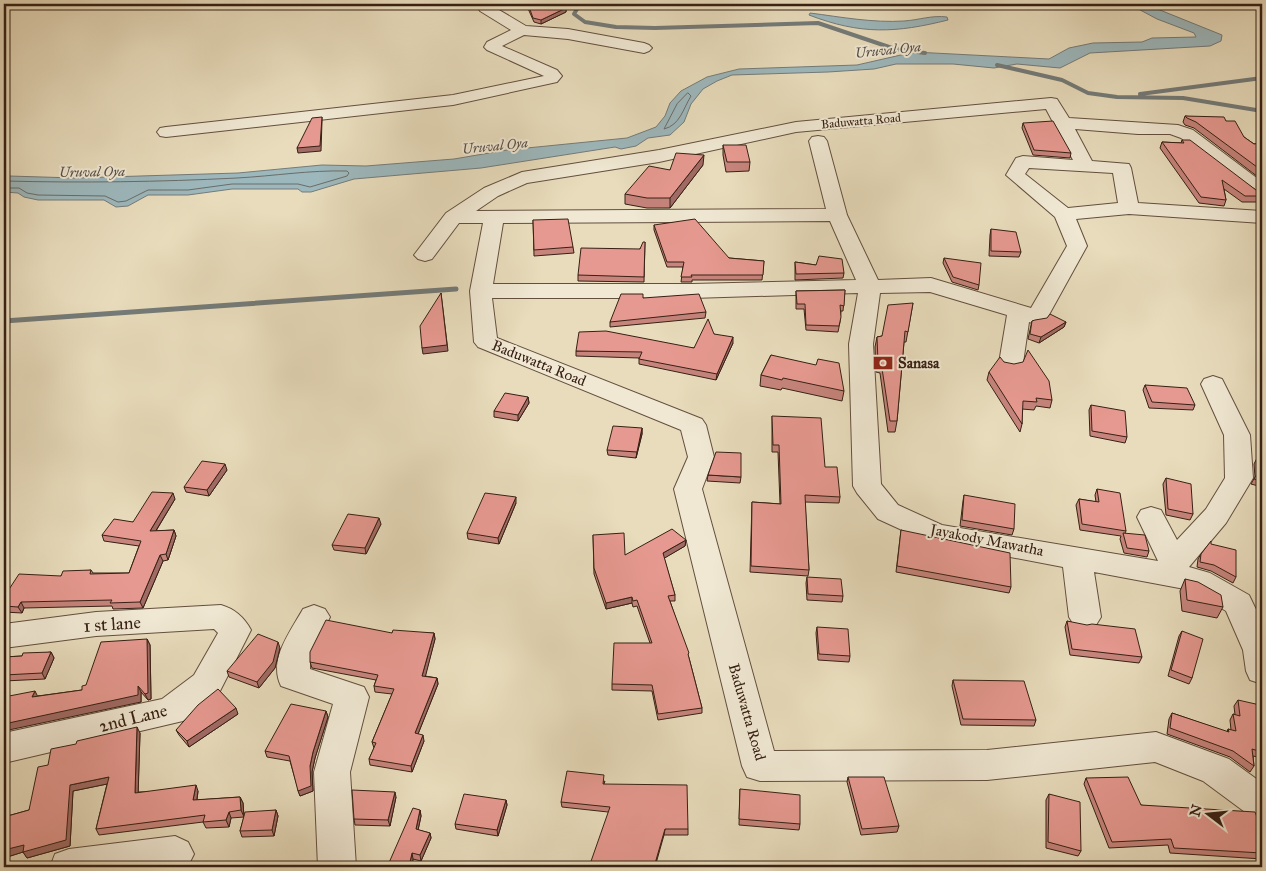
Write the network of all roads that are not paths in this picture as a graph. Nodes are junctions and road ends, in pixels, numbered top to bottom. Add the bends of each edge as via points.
1 (489, 4) edge
2 (522, 30) junction
3 (644, 48) dead end
4 (1063, 124) junction
5 (166, 132) dead end
6 (818, 141) dead end
7 (1086, 166) junction
8 (1262, 191) edge
9 (1129, 208) junction
10 (837, 214) junction
11 (1064, 214) junction
12 (453, 217) junction
13 (494, 217) junction
14 (1262, 217) edge
15 (425, 255) dead end
16 (864, 285) junction
17 (481, 291) junction
18 (1019, 313) junction
19 (1011, 363) edge
20 (1213, 384) dead end
21 (1151, 517) dead end
22 (1077, 557) junction
23 (1174, 569) junction
24 (314, 616) dead end
25 (1086, 617) dead end
26 (221, 618) joint
27 (4, 636) edge
28 (1262, 671) edge
29 (4, 748) edge
30 (1262, 803) edge
31 (175, 854) dead end
32 (69, 867) edge
33 (337, 867) edge

1 - 2 street via 485,8
2 - 3 street via 568,34
2 - 5 street via 492,47 552,73 551,79 453,100
4 - 7 street
4 - 8 street via 1172,129 1186,134
4 - 12 street, Baduwatta Road via 1051,103 796,127 659,156 522,178 491,192
6 - 10 street, Baduwatta Road
7 - 9 street via 1122,168
7 - 11 street via 1023,162 1015,175
9 - 11 street
9 - 14 street
10 - 13 street
10 - 16 street, Baduwatta Road
11 - 18 street via 1077,246 1037,317
12 - 13 street
12 - 15 street, Baduwatta Road
13 - 17 street, Baduwatta Road
16 - 17 street via 692,292
16 - 18 street via 931,285
16 - 22 street, Jayakody Mawatha via 869,299 861,344 867,486 888,512 936,534
17 - 30 street, Baduwatta Road via 486,342 693,424 701,457 688,489 760,766 987,765 1156,747 1216,770
18 - 19 street
20 - 23 street via 1237,434 1239,478 1216,516
21 - 23 street
22 - 23 street, Jayakody Mawatha
22 - 25 street
23 - 28 street, Jayakody Mawatha via 1238,603 1259,650
24 - 33 street via 294,657 293,677 352,697 332,772
26 - 27 street, 1 st lane via 96,624
26 - 29 street, 2nd Lane via 235,630 206,685 171,711
31 - 32 street

